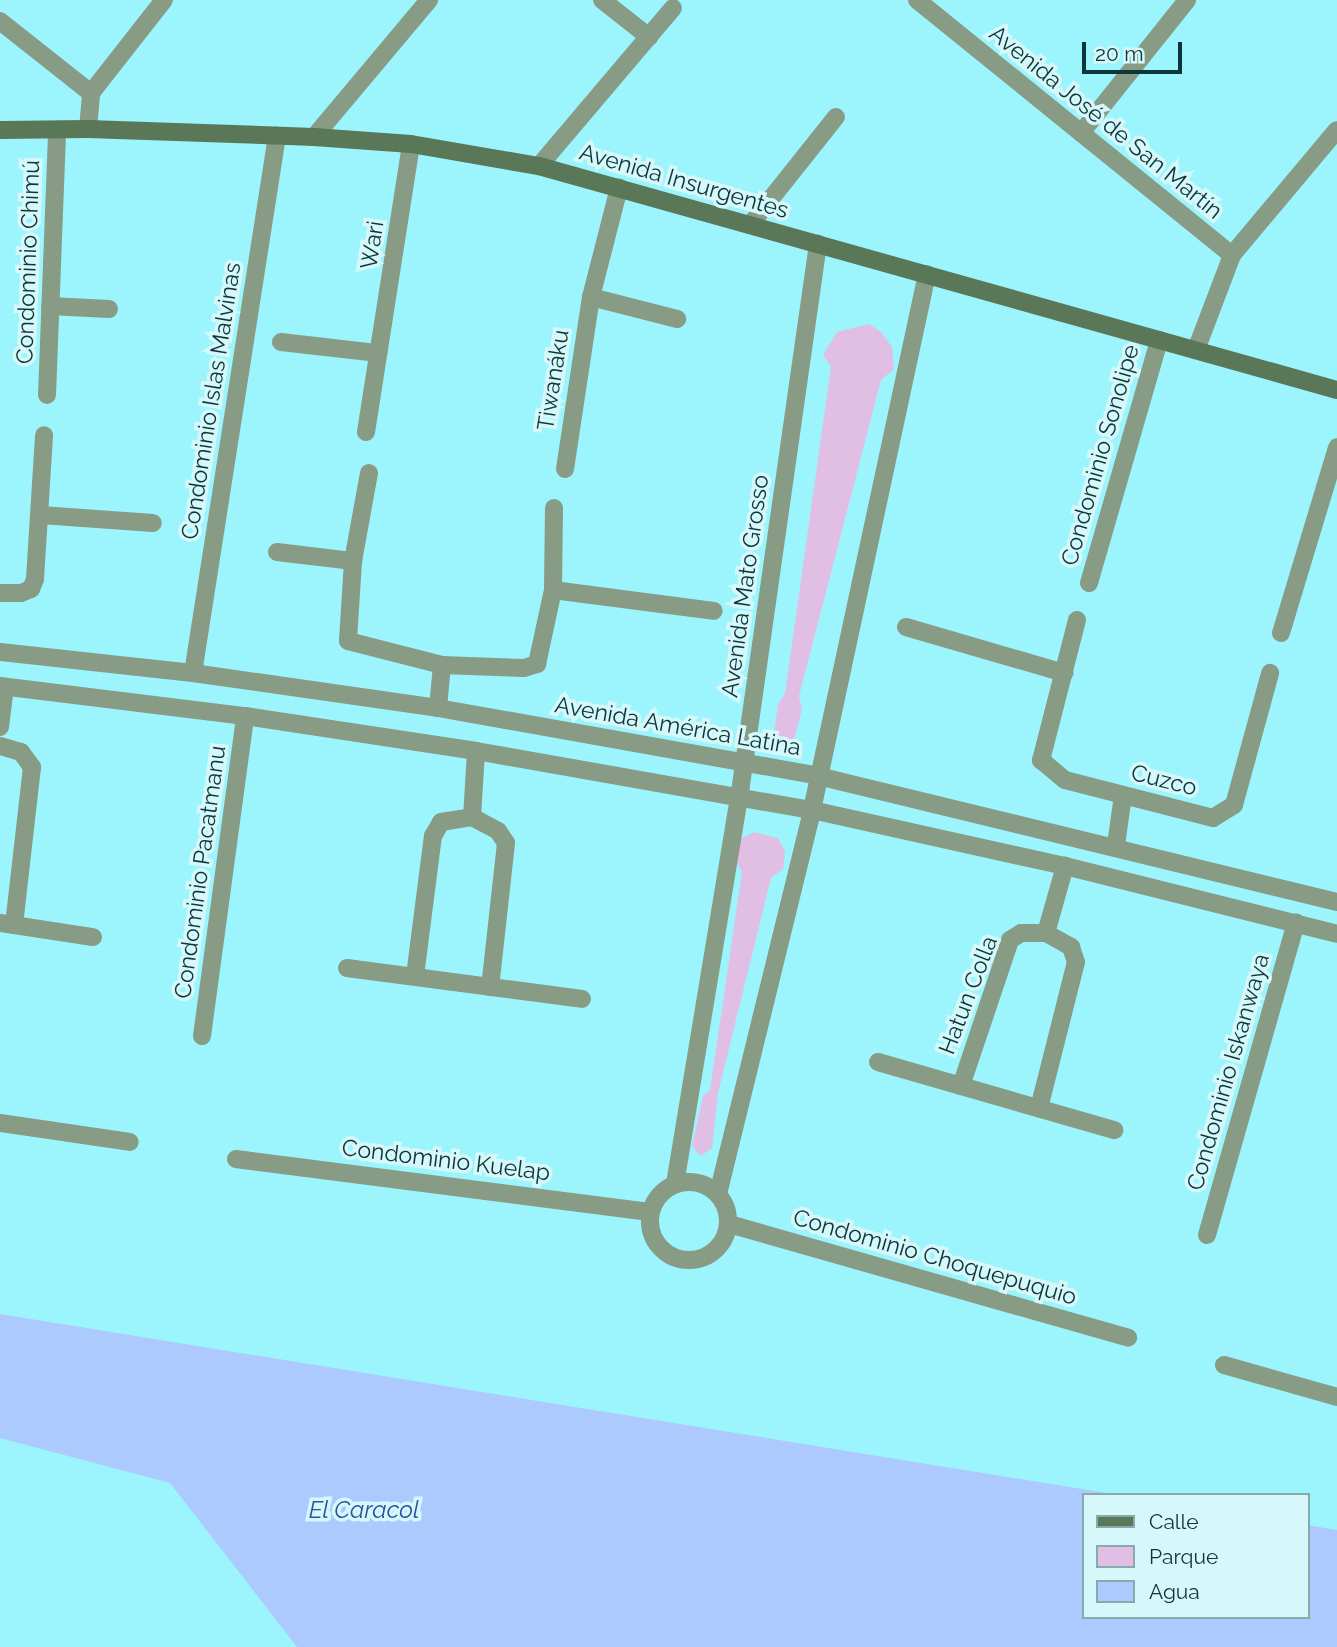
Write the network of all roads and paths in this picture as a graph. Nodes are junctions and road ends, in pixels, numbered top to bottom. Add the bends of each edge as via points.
1 (164, 0) edge
2 (429, 0) edge
3 (602, 0) edge
4 (1188, 0) edge
5 (926, 3) edge
6 (673, 8) dead end
7 (0, 21) edge
8 (649, 37) junction
9 (91, 93) junction
10 (836, 117) dead end
11 (88, 129) junction
12 (0, 130) edge
13 (57, 130) junction
14 (1337, 130) edge
15 (1081, 133) junction
16 (277, 136) junction
17 (314, 138) junction
18 (411, 144) junction
19 (539, 166) junction
20 (619, 188) junction
21 (750, 225) junction
22 (818, 244) junction
23 (1232, 255) junction
24 (926, 274) junction
25 (591, 297) junction
26 (50, 306) junction
27 (108, 309) dead end
28 (677, 319) dead end
29 (1159, 340) junction
30 (281, 342) dead end
31 (1196, 350) junction
32 (378, 353) junction
33 (1337, 390) edge
34 (47, 395) dead end
35 (366, 432) dead end
36 (44, 435) dead end
37 (1337, 447) edge
38 (565, 469) dead end
39 (369, 473) dead end
40 (1331, 490) edge
41 (554, 508) dead end
42 (41, 515) junction
43 (153, 523) dead end
44 (277, 552) dead end
45 (353, 561) junction
46 (1089, 583) dead end
47 (553, 590) junction
48 (0, 593) edge
49 (714, 611) dead end
50 (1077, 620) dead end
51 (906, 627) dead end
52 (1281, 633) dead end
53 (0, 652) edge
54 (442, 666) junction
55 (193, 673) junction
56 (1064, 673) junction
57 (1270, 673) dead end
58 (2, 687) edge
59 (439, 700) junction
60 (245, 716) junction
61 (0, 727) edge
62 (0, 746) edge
63 (476, 751) junction
64 (744, 764) junction
65 (818, 776) junction
66 (1123, 795) junction
67 (739, 799) junction
68 (812, 810) junction
69 (472, 817) junction
70 (1116, 845) junction
71 (1065, 866) junction
72 (1337, 902) edge
73 (1296, 922) junction
74 (7, 924) edge
75 (1046, 933) junction
76 (1337, 933) edge
77 (93, 937) dead end
78 (347, 968) dead end
79 (415, 976) junction
80 (490, 987) junction
81 (582, 999) dead end
82 (202, 1036) dead end
83 (878, 1062) dead end
84 (961, 1086) junction
85 (1039, 1108) junction
86 (0, 1123) edge
87 (1115, 1130) dead end
88 (130, 1142) dead end
89 (236, 1159) dead end
90 (675, 1184) junction
91 (718, 1194) junction
92 (650, 1212) junction
93 (729, 1224) junction
94 (1207, 1235) dead end
95 (1128, 1338) dead end
96 (1224, 1365) dead end
97 (1337, 1397) edge

1 - 9 street
2 - 17 street
3 - 8 street
4 - 15 street
5 - 15 street, Avenida José de San Martín
6 - 8 street
7 - 9 street
8 - 19 street
9 - 11 street
10 - 21 street
11 - 13 main road, Avenida Insurgentes
11 - 16 main road, Avenida Insurgentes
12 - 13 main road, Avenida Insurgentes
13 - 26 street, Condominio Chimú
14 - 23 street
15 - 23 street, Avenida José de San Martín
16 - 17 main road, Avenida Insurgentes
16 - 55 street, Condominio Islas Malvinas
17 - 18 main road, Avenida Insurgentes
18 - 19 main road, Avenida Insurgentes
18 - 32 street, Wari
19 - 20 main road, Avenida Insurgentes
20 - 21 main road, Avenida Insurgentes
20 - 25 street, Tiwanáku
21 - 22 main road, Avenida Insurgentes
22 - 24 main road, Avenida Insurgentes
22 - 64 street, Avenida Mato Grosso
23 - 31 street
24 - 29 main road, Avenida Insurgentes
24 - 65 street
25 - 28 street
25 - 38 street, Tiwanáku
26 - 27 street
26 - 34 street, Condominio Chimú
29 - 31 main road, Avenida Insurgentes
29 - 46 street, Condominio Sonolipe
30 - 32 street
31 - 33 main road, Avenida Insurgentes
32 - 35 street, Wari
36 - 42 street
37 - 40 street
39 - 45 street
40 - 52 street
41 - 47 street
42 - 43 street
42 - 48 street via 31,589
44 - 45 street
45 - 54 street via 348,641
47 - 49 street
47 - 54 street via 537,664 524,668
50 - 56 street, Cuzco
51 - 56 street
53 - 55 street, Avenida América Latina
54 - 59 street
55 - 59 street, Avenida América Latina
56 - 66 street, Cuzco via 1041,760 1065,780
57 - 66 street, Cuzco via 1234,805 1213,818
58 - 60 street
58 - 61 street
59 - 64 street, Avenida América Latina
60 - 63 street
60 - 82 street, Condominio Pacatmanu
62 - 74 street via 21,752 32,767
63 - 67 street
63 - 69 street
64 - 65 street, Avenida América Latina
64 - 67 street, Avenida Mato Grosso
65 - 68 street
65 - 70 street, Avenida América Latina
66 - 70 street
67 - 68 street
67 - 90 street, Avenida Mato Grosso
68 - 71 street
68 - 91 street
69 - 79 street via 441,822 433,836
69 - 80 street via 498,831 506,844
70 - 72 street, Avenida América Latina
71 - 73 street
71 - 75 street
73 - 76 street
73 - 94 street, Condominio Iskanwaya
74 - 77 street
75 - 84 street, Hatun Colla via 1021,933 1010,940
75 - 85 street via 1071,947 1076,962
78 - 79 street
79 - 80 street
80 - 81 street
83 - 84 street, Hatun Colla
84 - 85 street, Hatun Colla
85 - 87 street, Hatun Colla
86 - 88 street
89 - 92 street, Condominio Kuelap
90 - 91 street via 698,1182
90 - 92 street via 659,1195
91 - 93 street
92 - 93 street via 650,1230 659,1247 674,1258 693,1261 710,1255 723,1241
93 - 95 street, Condominio Choquepuquio
96 - 97 street

